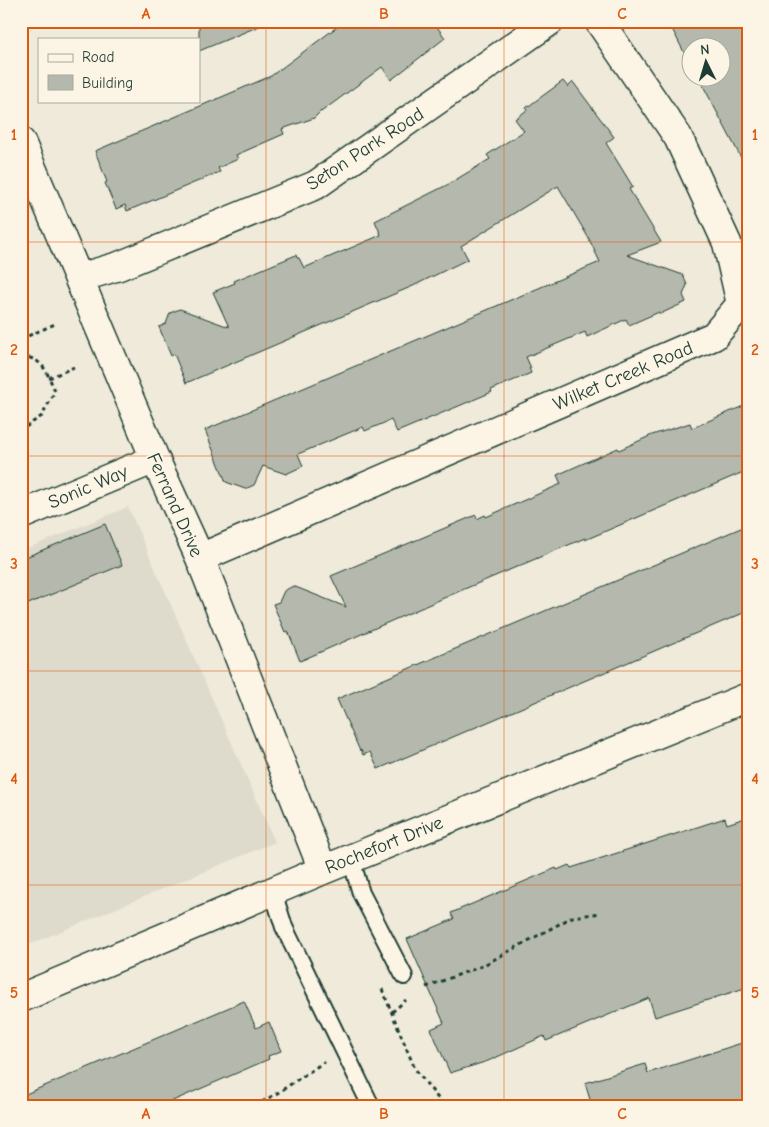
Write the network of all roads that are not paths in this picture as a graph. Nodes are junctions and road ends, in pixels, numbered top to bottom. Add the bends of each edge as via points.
1 (550, 21) edge
2 (598, 21) edge
3 (21, 142) edge
4 (79, 278) junction
5 (155, 459) junction
6 (21, 515) edge
7 (200, 558) junction
8 (748, 697) edge
9 (351, 858) junction
10 (322, 870) junction
11 (273, 892) junction
12 (404, 976) dead end
13 (21, 998) edge
14 (371, 1106) edge

1 - 4 street, Seton Park Road via 316,185 118,266
2 - 7 street, Wilket Creek Road via 678,137 727,243 741,304 714,336
3 - 4 street, Ferrand Drive
4 - 5 street, Ferrand Drive
5 - 6 street, Sonic Way
5 - 7 street, Ferrand Drive
7 - 10 street, Ferrand Drive
8 - 9 street, Rochefort Drive
9 - 10 street, Rochefort Drive
9 - 12 lane via 361,893
10 - 11 street, Rochefort Drive
11 - 13 street, Rochefort Drive
11 - 14 lane via 284,927

